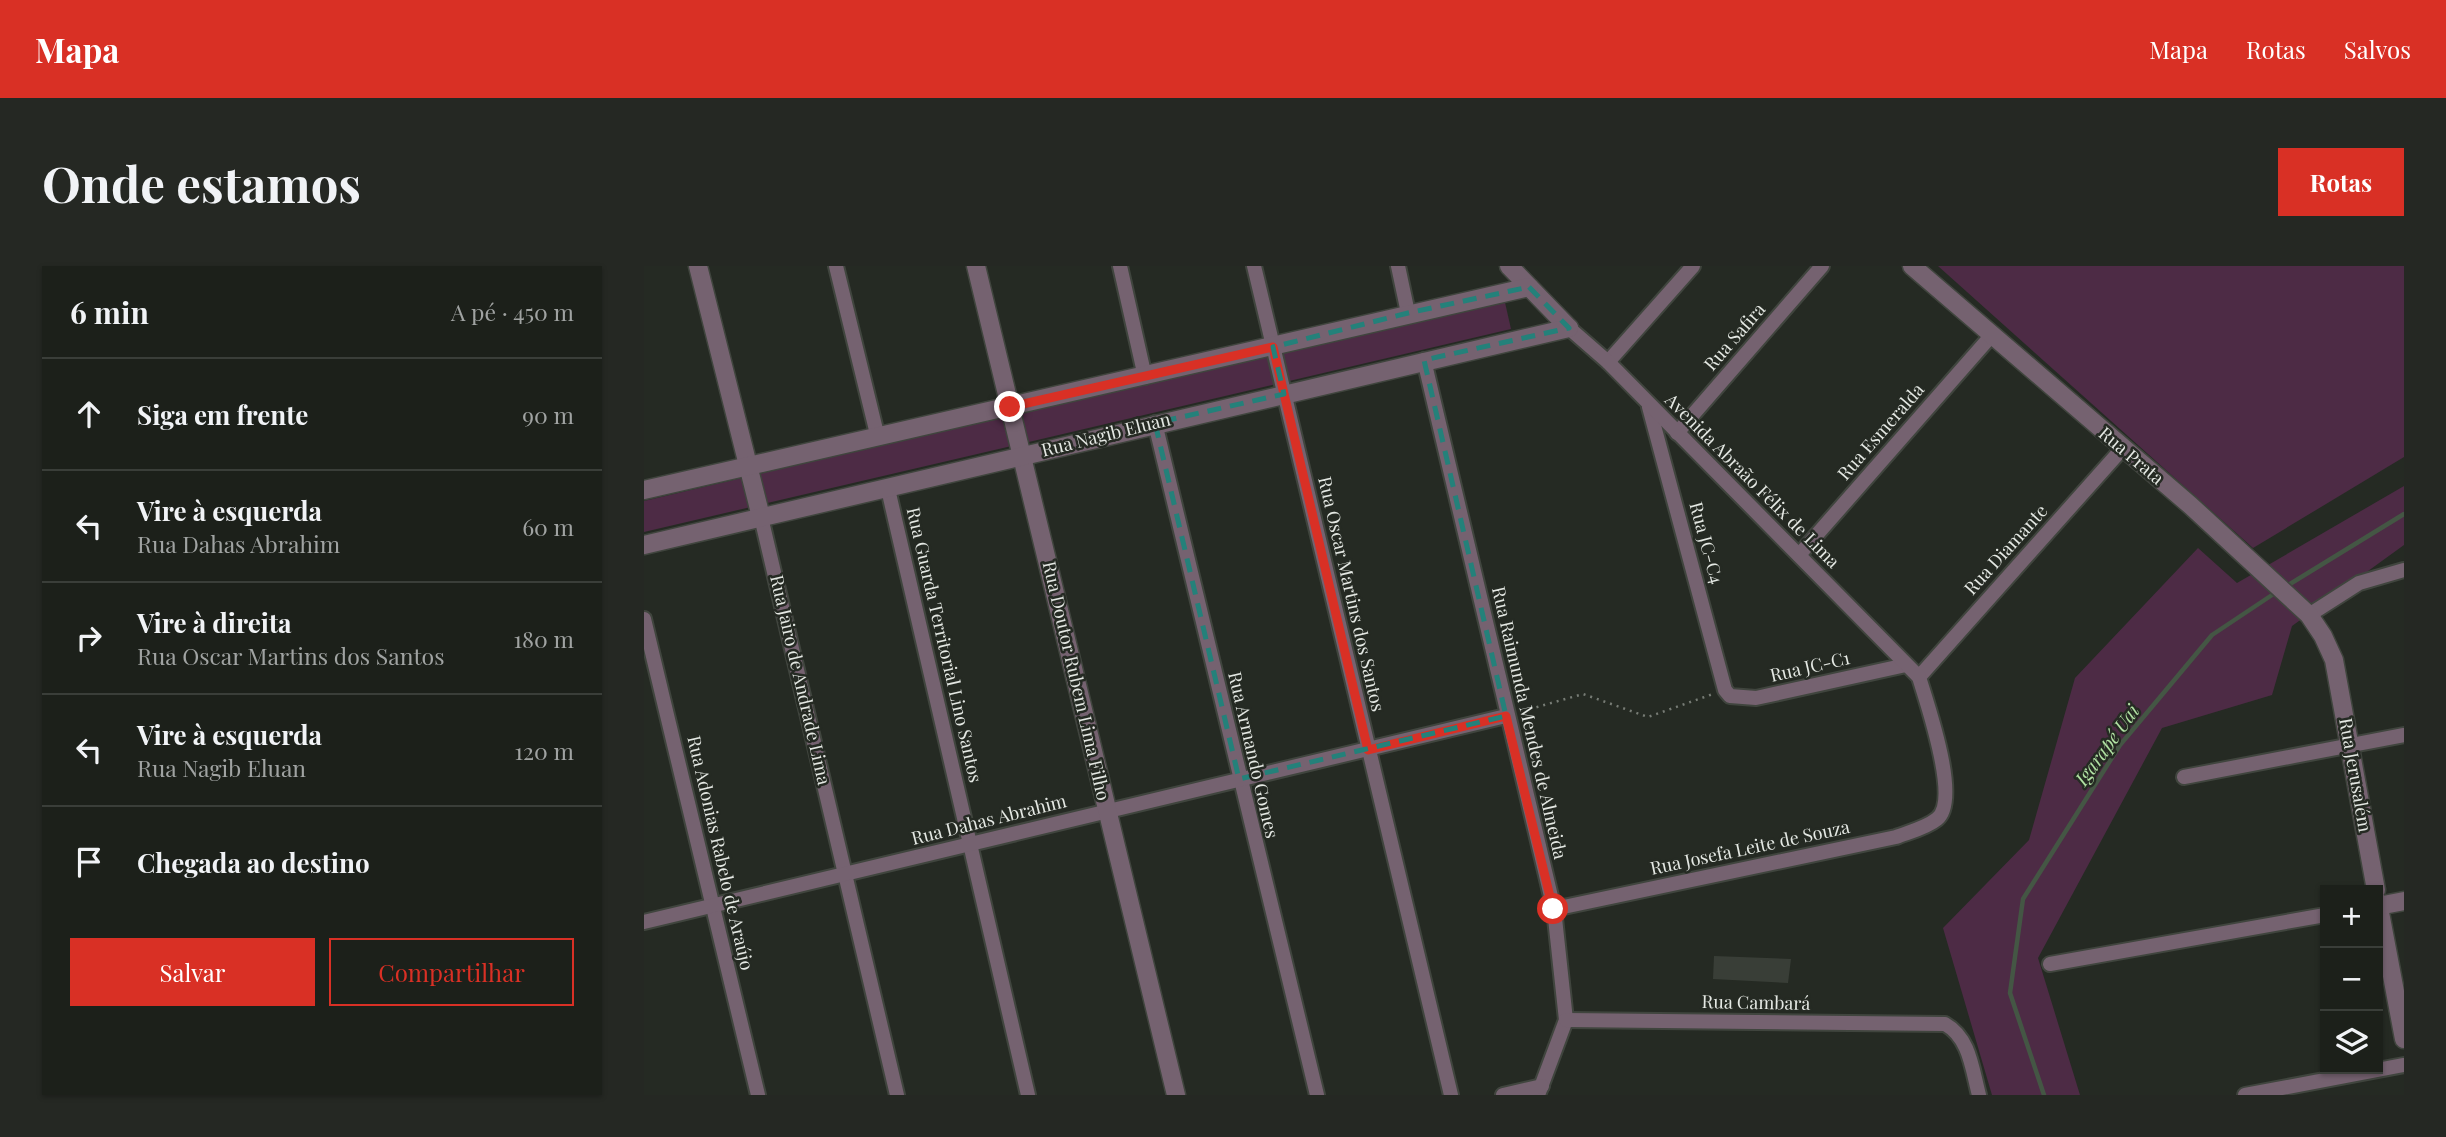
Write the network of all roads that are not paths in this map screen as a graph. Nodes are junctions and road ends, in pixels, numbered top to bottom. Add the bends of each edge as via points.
1 (698, 266) edge
2 (836, 266) edge
3 (976, 266) edge
4 (1120, 266) edge
5 (1255, 266) edge
6 (1398, 266) edge
7 (1509, 266) edge
8 (1693, 266) edge
9 (1822, 266) edge
10 (1912, 266) edge
11 (1529, 287) junction
12 (1408, 313) junction
13 (1569, 327) junction
14 (1991, 336) junction
15 (1273, 347) junction
16 (1424, 360) junction
17 (1608, 362) junction
18 (1145, 377) junction
19 (1283, 394) junction
20 (1649, 405) junction
21 (1010, 407) junction
22 (1155, 423) junction
23 (1677, 433) junction
24 (877, 434) junction
25 (2122, 449) junction
26 (1022, 455) junction
27 (746, 465) junction
28 (888, 489) junction
29 (644, 490) edge
30 (761, 517) junction
31 (644, 545) edge
32 (1799, 555) junction
33 (2404, 570) edge
34 (2309, 615) junction
35 (644, 619) edge
36 (2334, 660) joint
37 (1906, 665) junction
38 (1919, 677) junction
39 (1725, 690) joint
40 (1506, 716) junction
41 (2404, 735) edge
42 (2350, 746) junction
43 (1368, 750) junction
44 (2184, 778) dead end
45 (1239, 779) junction
46 (1107, 811) junction
47 (970, 845) junction
48 (846, 873) junction
49 (2375, 885) edge
50 (2404, 901) edge
51 (2383, 904) edge
52 (712, 906) junction
53 (1553, 909) junction
54 (2320, 916) edge
55 (644, 922) edge
56 (2383, 931) edge
57 (2050, 964) dead end
58 (1566, 1020) junction
59 (2404, 1039) edge
60 (2404, 1065) edge
61 (1540, 1090) edge
62 (758, 1095) edge
63 (897, 1095) edge
64 (1028, 1095) edge
65 (1176, 1095) edge
66 (1317, 1095) edge
67 (1451, 1095) edge
68 (1503, 1095) edge
69 (1979, 1095) edge
70 (2245, 1095) edge

1 - 27 street, Rua Jairo de Andrade Lima
2 - 24 street
3 - 21 street, Rua Doutor Rubem Lima Filho
4 - 18 street
5 - 15 street, Rua Oscar Martins dos Santos
6 - 12 street
7 - 11 street
8 - 17 street
9 - 23 street, Rua Safira
10 - 14 street, Rua Prata
11 - 12 street
11 - 13 street
12 - 15 street
13 - 16 street, Rua Nagib Eluan
13 - 17 street, Avenida Abraão Félix de Lima
14 - 25 street, Rua Prata
14 - 32 street, Rua Esmeralda
15 - 18 street
15 - 19 street, Rua Oscar Martins dos Santos
16 - 19 street, Rua Nagib Eluan
16 - 40 street, Rua Raimunda Mendes de Almeida
17 - 20 street, Avenida Abraão Félix de Lima
18 - 21 street
19 - 22 street, Rua Nagib Eluan
19 - 43 street, Rua Oscar Martins dos Santos
20 - 23 street, Avenida Abraão Félix de Lima
20 - 39 street, Rua JC-C4
21 - 24 street
21 - 26 street, Rua Doutor Rubem Lima Filho
22 - 26 street, Rua Nagib Eluan
22 - 45 street, Rua Armando Gomes
23 - 32 street, Avenida Abraão Félix de Lima
24 - 27 street
25 - 34 street, Rua Prata
25 - 38 street, Rua Diamante
26 - 28 street, Rua Nagib Eluan
26 - 46 street, Rua Doutor Rubem Lima Filho
27 - 29 street
27 - 30 street, Rua Jairo de Andrade Lima
28 - 30 street, Rua Nagib Eluan
28 - 47 street, Rua Guarda Territorial Lino Santos
30 - 31 street, Rua Nagib Eluan
30 - 48 street, Rua Jairo de Andrade Lima
32 - 37 street, Avenida Abraão Félix de Lima
33 - 34 street via 2359,583
34 - 36 street, Rua Prata
35 - 52 street, Rua Adonias Rabelo de Araújo
36 - 42 street, Rua Jerusalém
37 - 38 street, Avenida Abraão Félix de Lima
37 - 39 street, Rua JC-C1 via 1756,698 1740,699
38 - 53 street, Rua Josefa Leite de Souza via 1937,740 1945,806 1938,818 1896,837
40 - 43 street, Rua Dahas Abrahim
40 - 53 street, Rua Raimunda Mendes de Almeida
41 - 42 street
42 - 44 street
42 - 49 street, Rua Jerusalém
43 - 45 street, Rua Dahas Abrahim
43 - 67 street, Rua Oscar Martins dos Santos
45 - 46 street, Rua Dahas Abrahim
45 - 66 street, Rua Armando Gomes
46 - 47 street, Rua Dahas Abrahim
46 - 65 street, Rua Doutor Rubem Lima Filho
47 - 48 street, Rua Dahas Abrahim
47 - 64 street, Rua Guarda Territorial Lino Santos
48 - 52 street, Rua Dahas Abrahim
48 - 63 street, Rua Jairo de Andrade Lima
50 - 51 street
52 - 55 street, Rua Dahas Abrahim
52 - 62 street, Rua Adonias Rabelo de Araújo
53 - 58 street, Rua Raimunda Mendes de Almeida
54 - 57 street
56 - 59 street
58 - 61 street, Rua Raimunda Mendes de Almeida
58 - 69 street, Rua Cambará via 1945,1024 1958,1031 1966,1047
60 - 70 street
61 - 68 street

